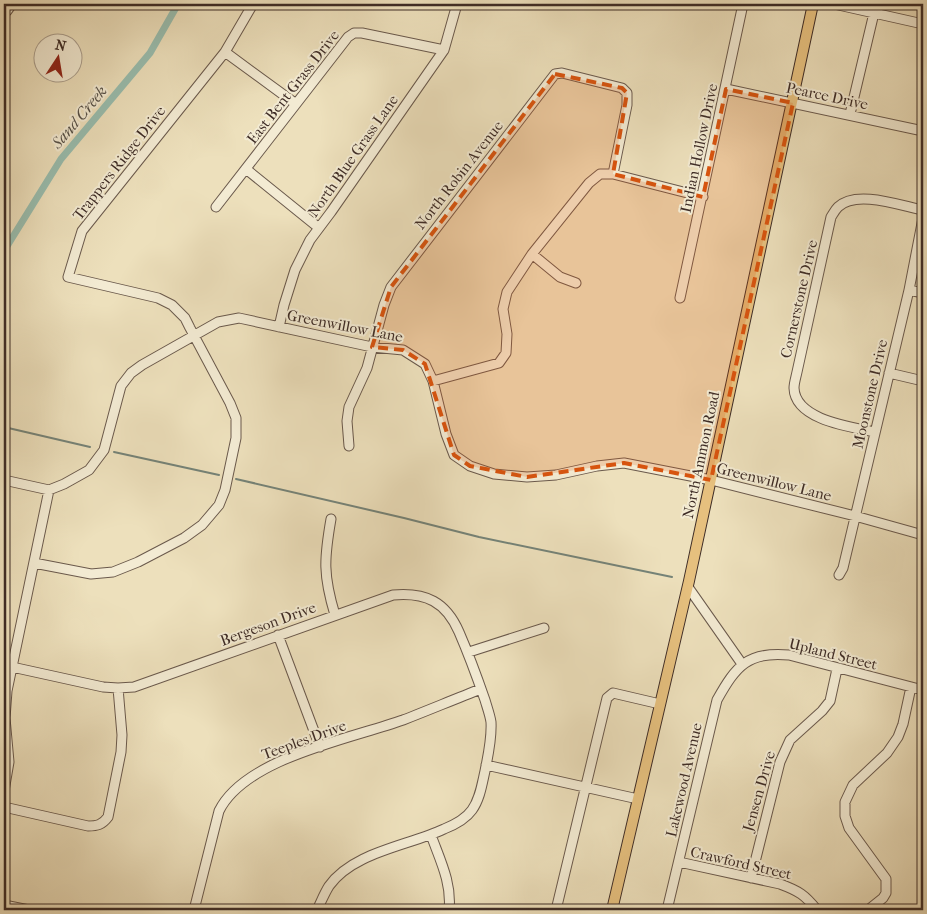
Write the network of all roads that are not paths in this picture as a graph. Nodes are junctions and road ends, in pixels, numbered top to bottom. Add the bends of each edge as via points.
1 (253, 4) edge
2 (457, 4) edge
3 (743, 4) edge
4 (813, 4) edge
5 (834, 4) edge
6 (874, 13) junction
7 (923, 24) edge
8 (444, 50) junction
9 (225, 52) junction
10 (726, 89) junction
11 (793, 103) junction
12 (296, 104) junction
13 (850, 114) junction
14 (923, 130) edge
15 (246, 169) junction
16 (613, 174) junction
17 (703, 197) junction
18 (216, 207) dead end
19 (923, 210) edge
20 (923, 218) edge
21 (319, 228) junction
22 (532, 254) junction
23 (576, 282) dead end
24 (909, 290) junction
25 (923, 293) edge
26 (680, 298) dead end
27 (279, 327) junction
28 (195, 335) junction
29 (372, 347) junction
30 (889, 374) junction
31 (433, 381) junction
32 (923, 381) edge
33 (875, 432) junction
34 (349, 446) dead end
35 (4, 480) edge
36 (711, 480) junction
37 (49, 490) junction
38 (856, 516) junction
39 (331, 519) dead end
40 (923, 535) edge
41 (34, 563) junction
42 (839, 575) dead end
43 (688, 587) junction
44 (335, 615) junction
45 (544, 628) dead end
46 (278, 635) junction
47 (469, 652) junction
48 (742, 664) junction
49 (12, 667) junction
50 (837, 669) junction
51 (911, 687) junction
52 (118, 688) junction
53 (481, 690) junction
54 (923, 690) edge
55 (660, 704) junction
56 (320, 746) junction
57 (486, 765) junction
58 (586, 787) junction
59 (4, 791) edge
60 (638, 799) junction
61 (4, 807) edge
62 (431, 835) junction
63 (680, 862) junction
64 (751, 878) junction
65 (4, 905) edge
66 (29, 910) edge
67 (194, 910) edge
68 (317, 910) edge
69 (449, 910) edge
70 (556, 910) edge
71 (612, 910) edge
72 (667, 910) edge
73 (817, 910) edge
74 (868, 910) edge

1 - 9 street, Trappers Ridge Drive
2 - 8 street, North Blue Grass Lane
3 - 10 street, Indian Hollow Drive
4 - 11 main road, North Ammon Road
5 - 6 street
6 - 7 street
6 - 13 street
8 - 12 street, East Bent Grass Drive via 354,33
8 - 21 street, North Blue Grass Lane
9 - 12 street
9 - 28 street, Trappers Ridge Drive via 82,231 68,277 158,298 172,305
10 - 11 street, Pearce Drive
10 - 17 street, Indian Hollow Drive
11 - 13 street, Pearce Drive
11 - 36 main road, North Ammon Road
12 - 15 street, East Bent Grass Drive
13 - 14 street, Pearce Drive
15 - 18 street, East Bent Grass Drive
15 - 21 street
16 - 17 street
16 - 22 street via 600,174 589,183
16 - 29 street, North Robin Avenue via 627,93 622,88 555,74 391,287
17 - 26 street, Indian Hollow Drive
19 - 33 street, Cornerstone Drive via 871,199 852,199 838,207 832,218 797,372 794,389 798,401 808,412 824,420
20 - 24 street, Moonstone Drive
21 - 27 street, North Blue Grass Lane via 294,270
22 - 23 street via 560,277
22 - 31 street via 507,292 503,309 506,353 499,363
24 - 25 street
24 - 30 street, Moonstone Drive
27 - 28 street, Greenwillow Lane via 239,318 218,322
27 - 29 street, Greenwillow Lane
28 - 37 street, Greenwillow Lane via 131,373 121,386 104,450 98,459 78,477
28 - 41 street, Trappers Ridge Drive via 236,418 236,438 219,505 202,525 184,538 113,572 91,574
29 - 31 street, Greenwillow Lane via 403,350 425,364
29 - 34 street, North Robin Avenue via 367,368 349,407
30 - 32 street
30 - 33 street, Moonstone Drive
31 - 36 street, Greenwillow Lane via 454,455 470,466 494,474 527,477 624,463
33 - 38 street, Moonstone Drive
35 - 37 street
36 - 38 street, Greenwillow Lane
36 - 43 main road, North Ammon Road
37 - 41 street
38 - 40 street, Greenwillow Lane
38 - 42 street, Moonstone Drive
39 - 44 street via 325,559
41 - 49 street
43 - 48 street
43 - 55 main road, North Ammon Road
44 - 46 street, Bergeson Drive
44 - 47 street, Bergeson Drive via 393,594 411,594 433,600 454,620
45 - 47 street
46 - 52 street, Bergeson Drive via 134,687
46 - 56 street
47 - 53 street, Bergeson Drive
48 - 50 street, Upland Street via 772,654
48 - 63 street, Lakewood Avenue via 729,677 717,700
49 - 52 street, Bergeson Drive
49 - 59 street via 5,705 9,762
50 - 51 street, Upland Street
50 - 64 street, Jensen Drive via 830,701 790,740 780,762
51 - 54 street, Upland Street
51 - 74 street via 904,724 898,737 887,753 853,785 845,802 849,828 886,879 883,898
52 - 61 street via 121,752 108,817 103,823 88,826
53 - 56 street, Teeples Drive
53 - 57 street, Bergeson Drive via 491,720
55 - 58 street via 613,693 607,698
55 - 60 main road, North Ammon Road
56 - 67 street, Teeples Drive via 252,775 224,800
57 - 58 street
57 - 62 street, Bergeson Drive via 478,799 471,811 463,819
58 - 60 street
58 - 70 street
60 - 71 main road, North Ammon Road
62 - 68 street, Bergeson Drive via 360,861 330,885
62 - 69 street via 449,883
63 - 64 street, Crawford Street
63 - 72 street, Lakewood Avenue
64 - 73 street, Crawford Street via 796,890 805,895
65 - 66 street

